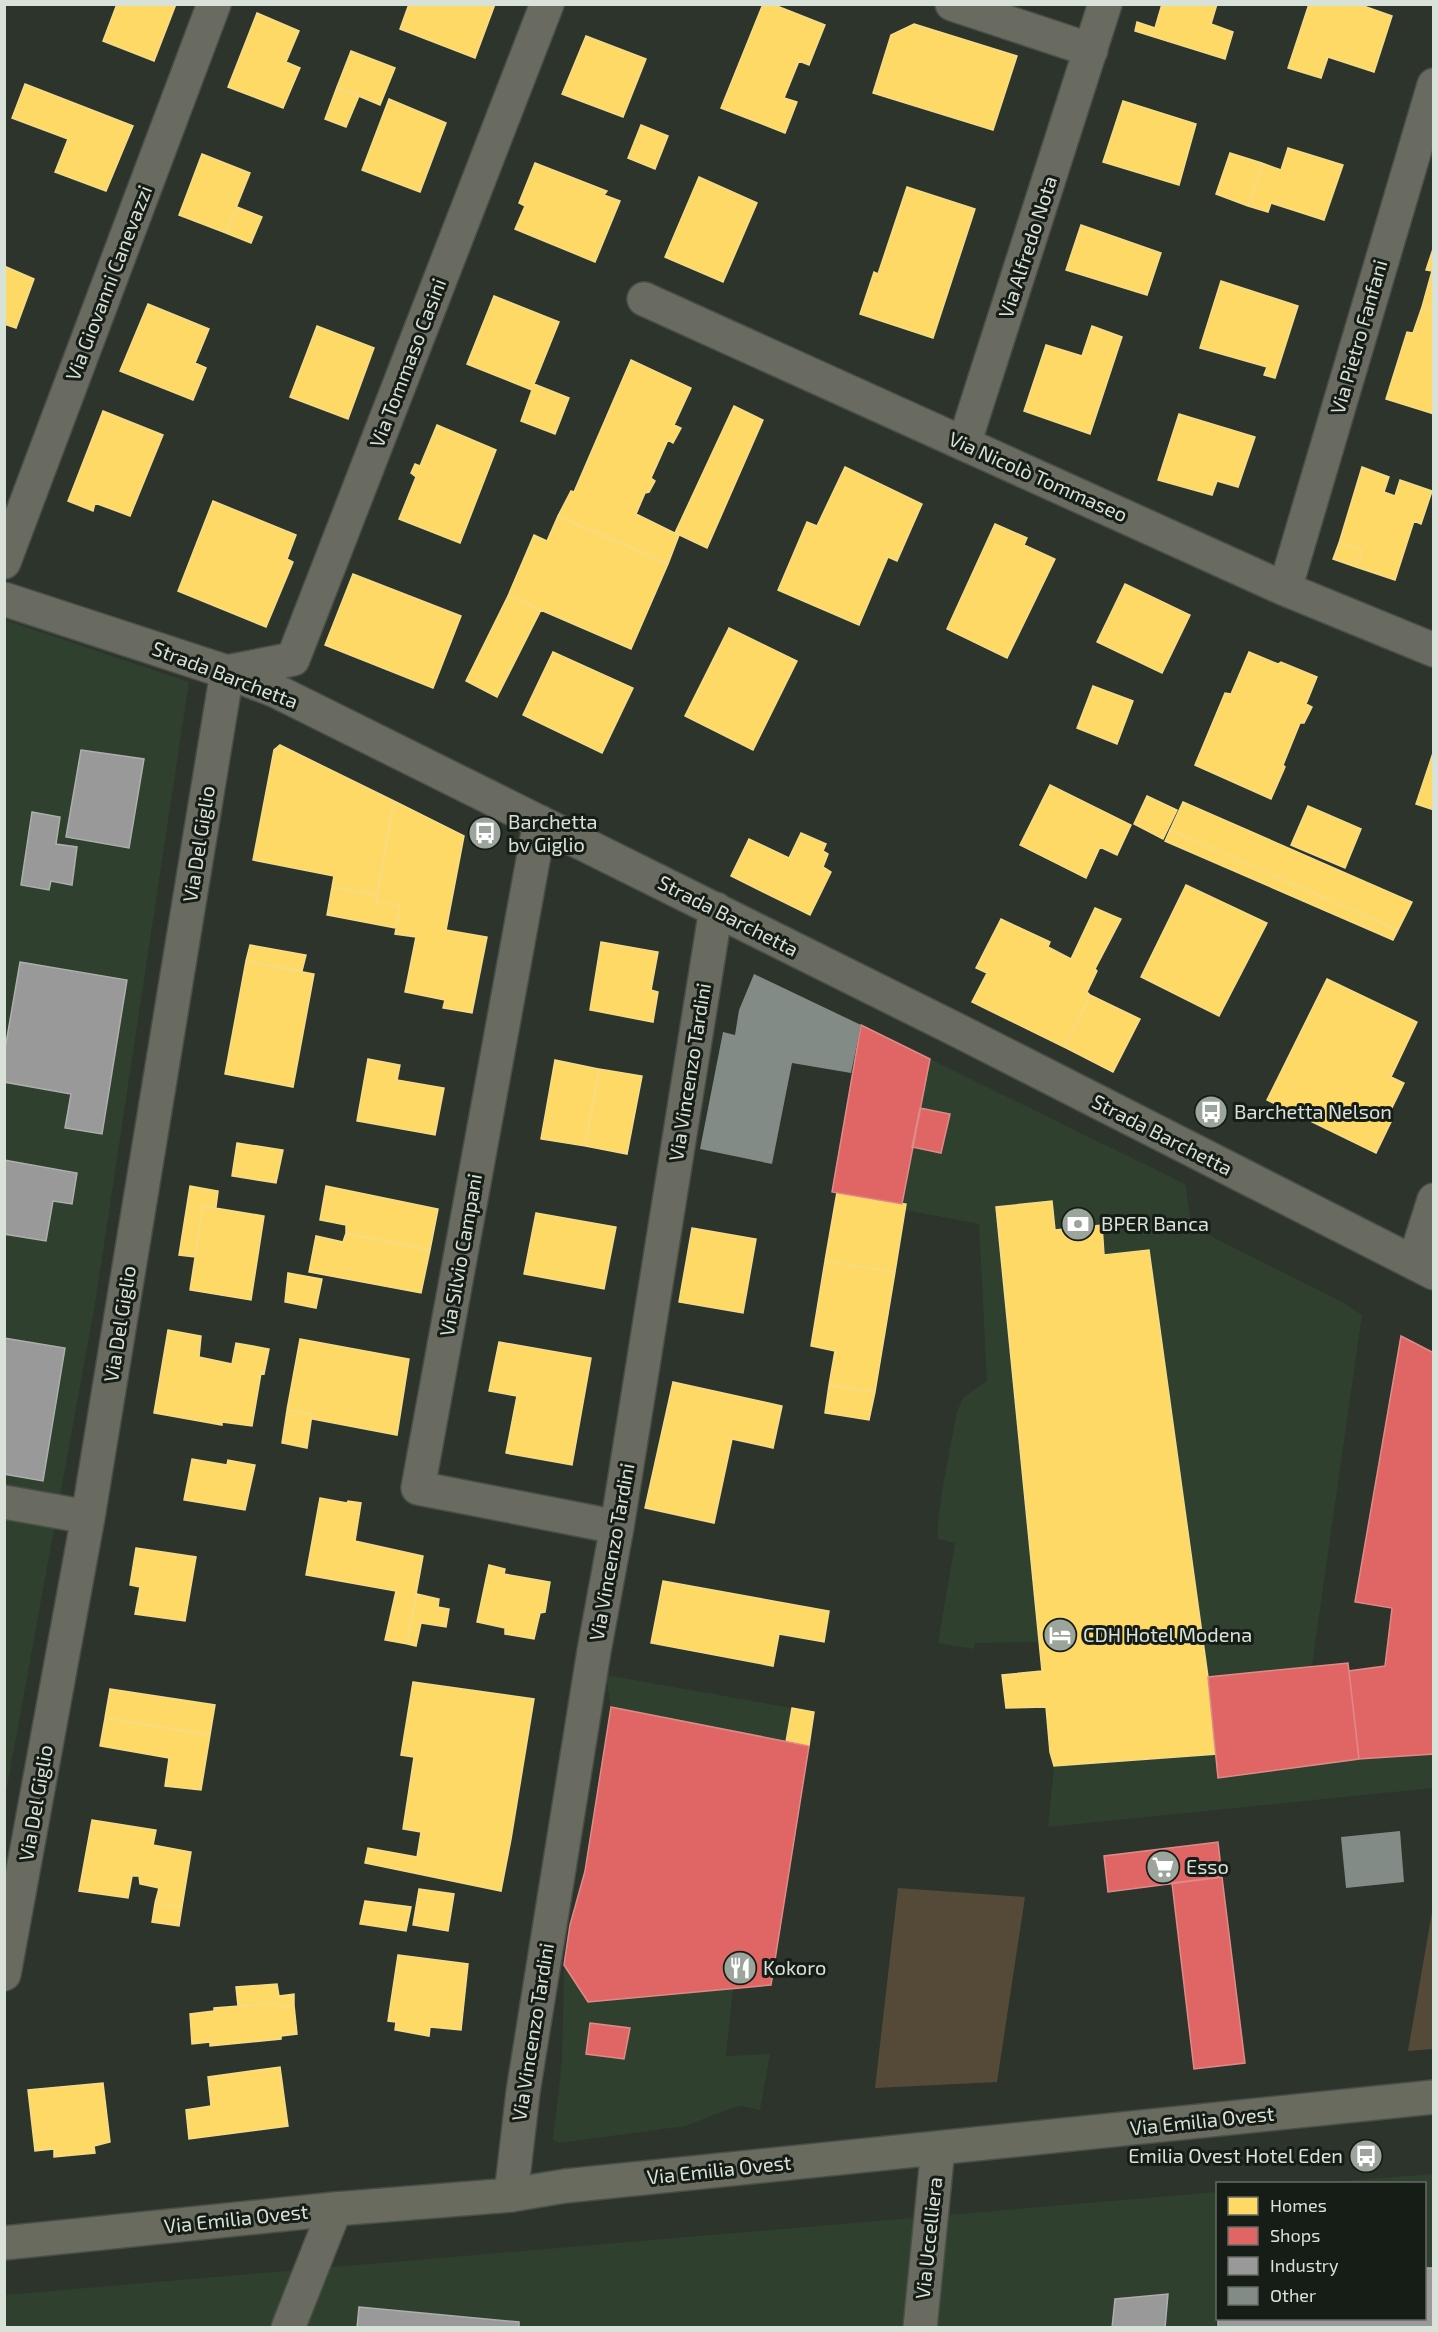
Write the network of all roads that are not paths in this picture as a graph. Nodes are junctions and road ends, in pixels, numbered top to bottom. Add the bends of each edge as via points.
1 (214, 4) edge
2 (547, 4) edge
3 (952, 4) edge
4 (1105, 4) edge
5 (1091, 50) junction
6 (1434, 85) edge
7 (644, 299) dead end
8 (964, 444) junction
9 (4, 562) edge
10 (1285, 589) junction
11 (4, 599) edge
12 (1434, 650) edge
13 (227, 672) junction
14 (540, 822) junction
15 (716, 909) junction
16 (1434, 1200) edge
17 (1424, 1268) edge
18 (4, 1502) edge
19 (88, 1517) junction
20 (617, 1527) junction
21 (4, 1974) edge
22 (1434, 2097) edge
23 (938, 2148) junction
24 (511, 2195) junction
25 (335, 2209) junction
26 (4, 2243) edge
27 (288, 2328) edge
28 (920, 2328) edge

1 - 9 street, Via Giovanni Canevazzi
2 - 13 street, Via Tommaso Casini via 293,659
3 - 5 street
4 - 5 street, Via Alfredo Nota
5 - 8 street, Via Alfredo Nota
6 - 10 street, Via Pietro Fanfani
7 - 8 street, Via Nicolò Tommaseo
8 - 10 street, Via Nicolò Tommaseo
10 - 12 street, Via Nicolò Tommaseo
11 - 13 street, Strada Barchetta
13 - 14 street, Strada Barchetta via 274,690
13 - 19 street, Via Del Giglio
14 - 15 street, Strada Barchetta
14 - 20 street, Via Silvio Campani via 418,1488
15 - 17 street, Strada Barchetta
15 - 20 street, Via Vincenzo Tardini
16 - 17 street
18 - 19 street
19 - 21 street, Via Del Giglio
20 - 24 street, Via Vincenzo Tardini via 525,2080
22 - 23 main road, Via Emilia Ovest
23 - 24 main road, Via Emilia Ovest via 565,2186
23 - 28 street, Via Uccelliera
24 - 25 main road, Via Emilia Ovest
25 - 26 main road, Via Emilia Ovest
25 - 27 street

